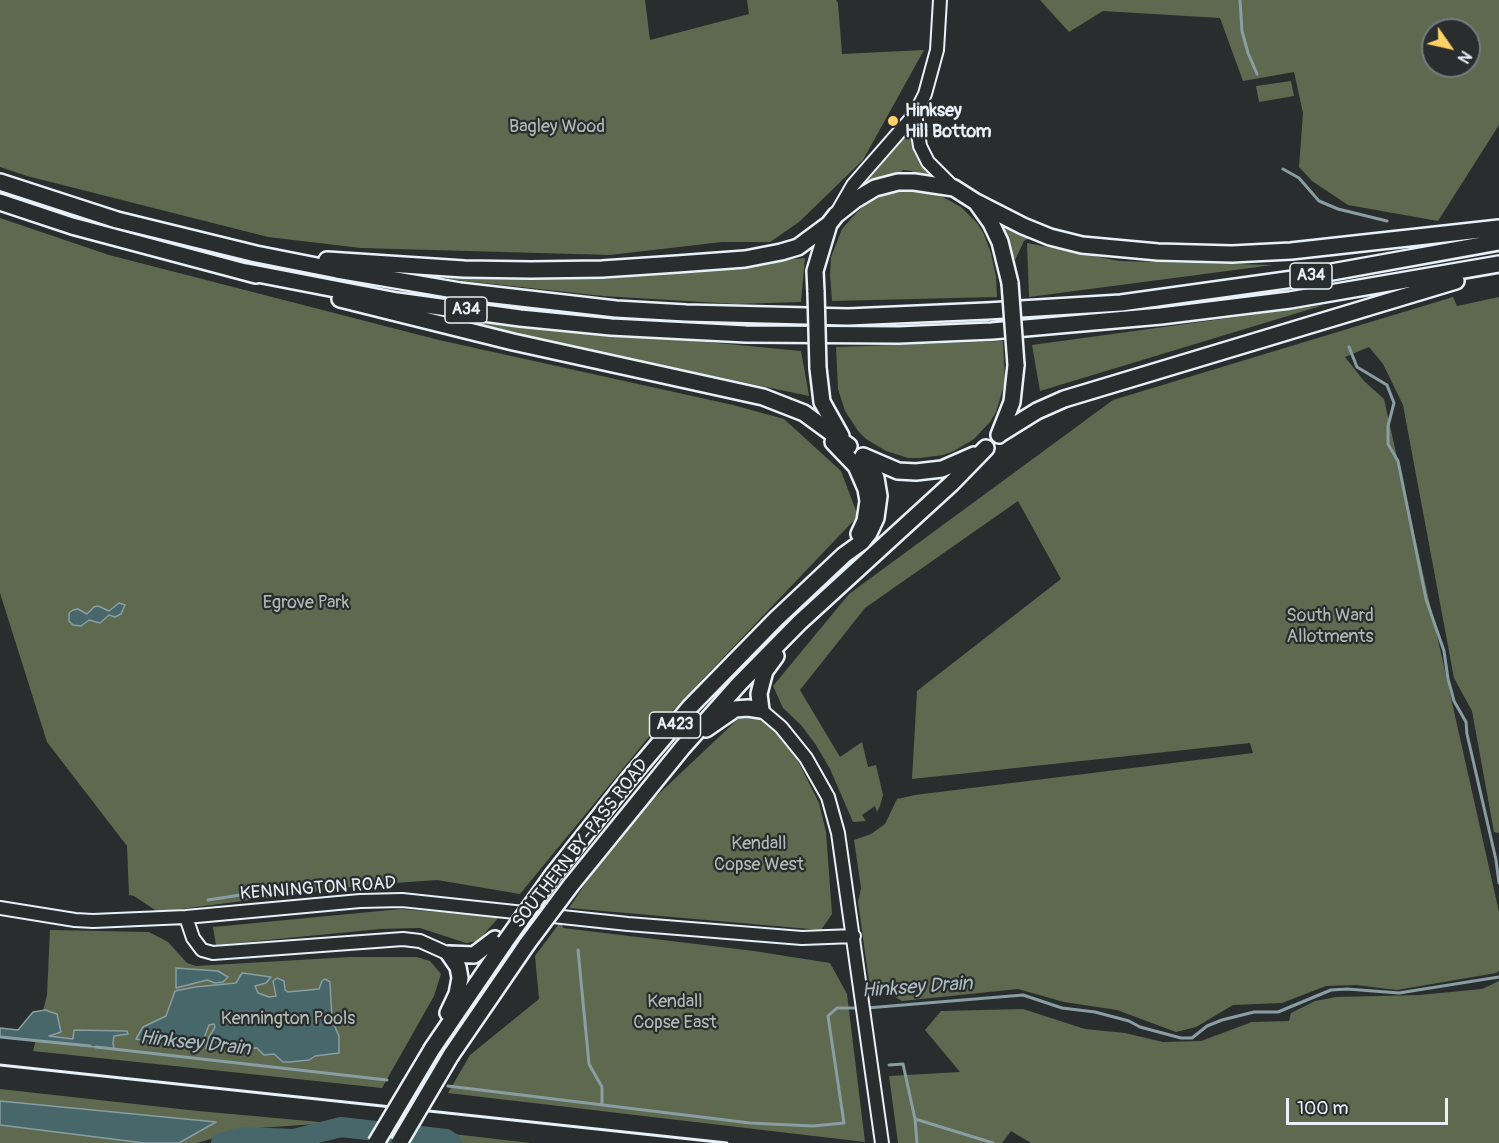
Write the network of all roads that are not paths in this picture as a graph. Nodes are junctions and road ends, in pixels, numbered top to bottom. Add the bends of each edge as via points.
1 (940, 0) edge
2 (915, 114) junction
3 (0, 182) edge
4 (954, 188) junction
5 (0, 202) edge
6 (976, 202) junction
7 (832, 220) junction
8 (1499, 228) edge
9 (1499, 242) edge
10 (256, 254) junction
11 (1499, 264) edge
12 (1499, 270) edge
13 (247, 272) junction
14 (820, 425) junction
15 (1000, 434) junction
16 (849, 446) junction
17 (986, 448) junction
18 (867, 459) junction
19 (844, 555) junction
20 (800, 622) junction
21 (761, 710) junction
22 (683, 747) junction
23 (0, 908) edge
24 (186, 917) junction
25 (854, 936) junction
26 (500, 940) junction
27 (449, 954) junction
28 (432, 1049) junction
29 (882, 1140) edge
30 (376, 1143) edge
31 (399, 1143) edge

1 - 2 street via 937,50
2 - 4 street via 920,146 928,162
2 - 7 street via 853,185
3 - 10 highway, A34 via 117,220
4 - 6 highway
4 - 7 highway via 898,182 875,188
5 - 13 highway, A34 via 72,226
6 - 8 highway via 1050,237 1082,245 1158,252 1291,251
6 - 15 highway, bridge via 1000,242 1010,283 1016,365 1012,402
7 - 10 highway via 798,247 782,252 746,259 602,269 464,269
7 - 16 highway, bridge via 815,271 818,368 822,402
9 - 10 highway, A34 via 1293,279 1140,301 848,316 615,309 425,286
11 - 13 highway, A34 via 1290,300 1151,318 899,335 746,334 600,326 398,301
12 - 15 highway via 1064,399
13 - 14 highway via 405,316 763,397 795,409
14 - 16 highway
14 - 19 highway via 856,466 866,489 865,521
15 - 17 highway, SOUTHERN BY-PASS ROAD
16 - 18 highway
17 - 18 highway via 942,469 916,472 898,471
17 - 20 highway, SOUTHERN BY-PASS ROAD / A423
18 - 19 highway, SOUTHERN BY-PASS ROAD / A423 via 879,496 876,518 862,542
19 - 26 highway, SOUTHERN BY-PASS ROAD / A423, bridge via 690,707
20 - 21 highway via 765,671 759,694
20 - 22 highway, SOUTHERN BY-PASS ROAD / A423
21 - 22 highway via 735,709
21 - 25 street via 806,758 828,796 838,833
22 - 31 highway, SOUTHERN BY-PASS ROAD / A423, bridge via 526,944 451,1055
23 - 24 street, KENNINGTON ROAD via 75,920
24 - 25 street, KENNINGTON ROAD via 360,900 402,900 802,938
24 - 27 street via 192,938 202,950 213,953 403,939 420,941
25 - 29 street
26 - 27 highway via 474,956
26 - 28 highway, SOUTHERN BY-PASS ROAD / A423
27 - 28 highway via 460,978 457,994
28 - 30 highway, SOUTHERN BY-PASS ROAD / A423, bridge

